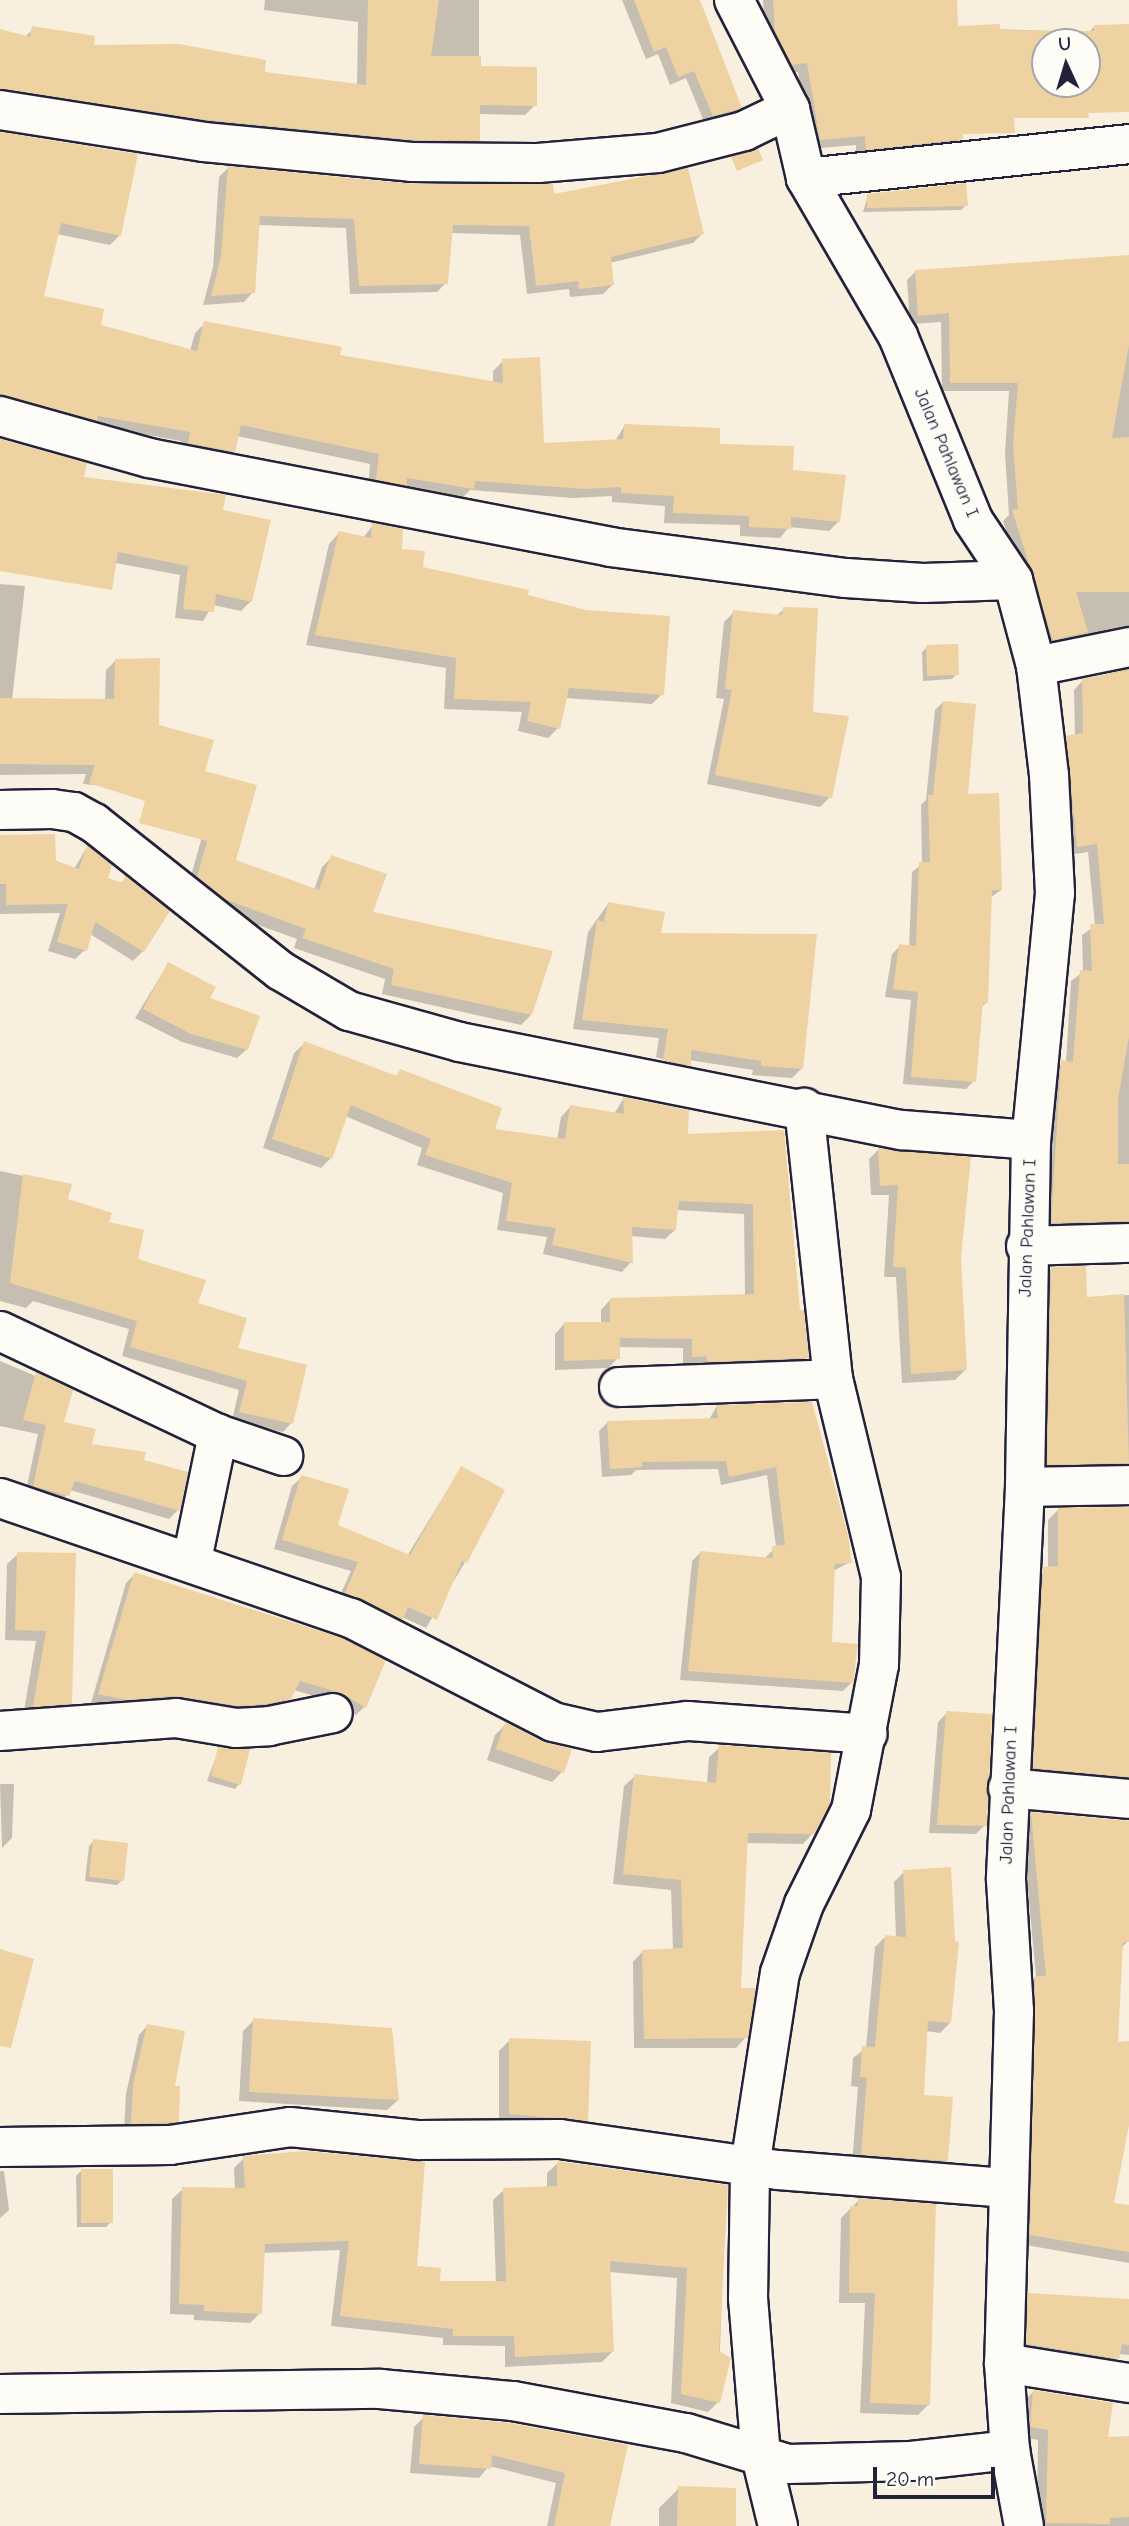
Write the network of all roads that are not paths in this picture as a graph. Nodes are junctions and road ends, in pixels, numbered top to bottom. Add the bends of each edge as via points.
1 (734, 0) edge
2 (790, 109) junction
3 (0, 110) edge
4 (1129, 144) edge
5 (806, 178) junction
6 (0, 416) edge
7 (1013, 580) junction
8 (1129, 647) edge
9 (1036, 666) junction
10 (0, 810) edge
11 (810, 1110) junction
12 (1031, 1140) junction
13 (1129, 1243) edge
14 (1026, 1246) junction
15 (0, 1331) edge
16 (833, 1379) junction
17 (619, 1387) dead end
18 (218, 1434) junction
19 (283, 1456) dead end
20 (1129, 1485) edge
21 (1025, 1487) junction
22 (0, 1498) edge
23 (192, 1560) junction
24 (333, 1713) dead end
25 (0, 1731) edge
26 (868, 1734) junction
27 (1008, 1788) junction
28 (1129, 1799) edge
29 (0, 2147) edge
30 (764, 2168) junction
31 (1009, 2188) junction
32 (1004, 2363) junction
33 (1129, 2383) edge
34 (0, 2395) edge
35 (1010, 2450) junction
36 (774, 2460) junction
37 (778, 2526) edge
38 (1024, 2526) edge

1 - 2 street, Jalan Pahlawan I
2 - 3 street via 744,131 658,153 538,163 411,162 204,142
2 - 5 street, Jalan Pahlawan I
4 - 5 street
5 - 7 street, Jalan Pahlawan I via 898,336 973,520
6 - 7 street via 149,458 569,539 846,578 923,583
7 - 9 street, Jalan Pahlawan I
8 - 9 street
9 - 12 street, Jalan Pahlawan I via 1049,775 1055,893
10 - 11 street via 51,808 74,812 94,823 281,971 349,1011 460,1042
11 - 12 street via 902,1129
11 - 16 street
12 - 14 street, Jalan Pahlawan I
13 - 14 street
14 - 21 street, Jalan Pahlawan I
15 - 18 street
16 - 17 street
16 - 26 street via 881,1577 878,1665
18 - 19 street
18 - 23 street
20 - 21 street
21 - 27 street, Jalan Pahlawan I
22 - 23 street
23 - 26 street via 351,1618 553,1722 597,1732 688,1721
24 - 25 street via 236,1728 176,1718
26 - 30 street via 851,1810 804,1904 779,1973
27 - 28 street
27 - 31 street, Jalan Pahlawan I via 1006,1880 1014,2011
29 - 30 street via 170,2146 290,2127 419,2140 560,2139
30 - 31 street
30 - 36 street via 748,2299
31 - 32 street, Jalan Pahlawan I
32 - 33 street
32 - 35 street, Jalan Pahlawan I
34 - 36 street via 380,2389 513,2401 686,2433
35 - 36 street via 911,2461
35 - 38 street, Jalan Pahlawan I
36 - 37 street

